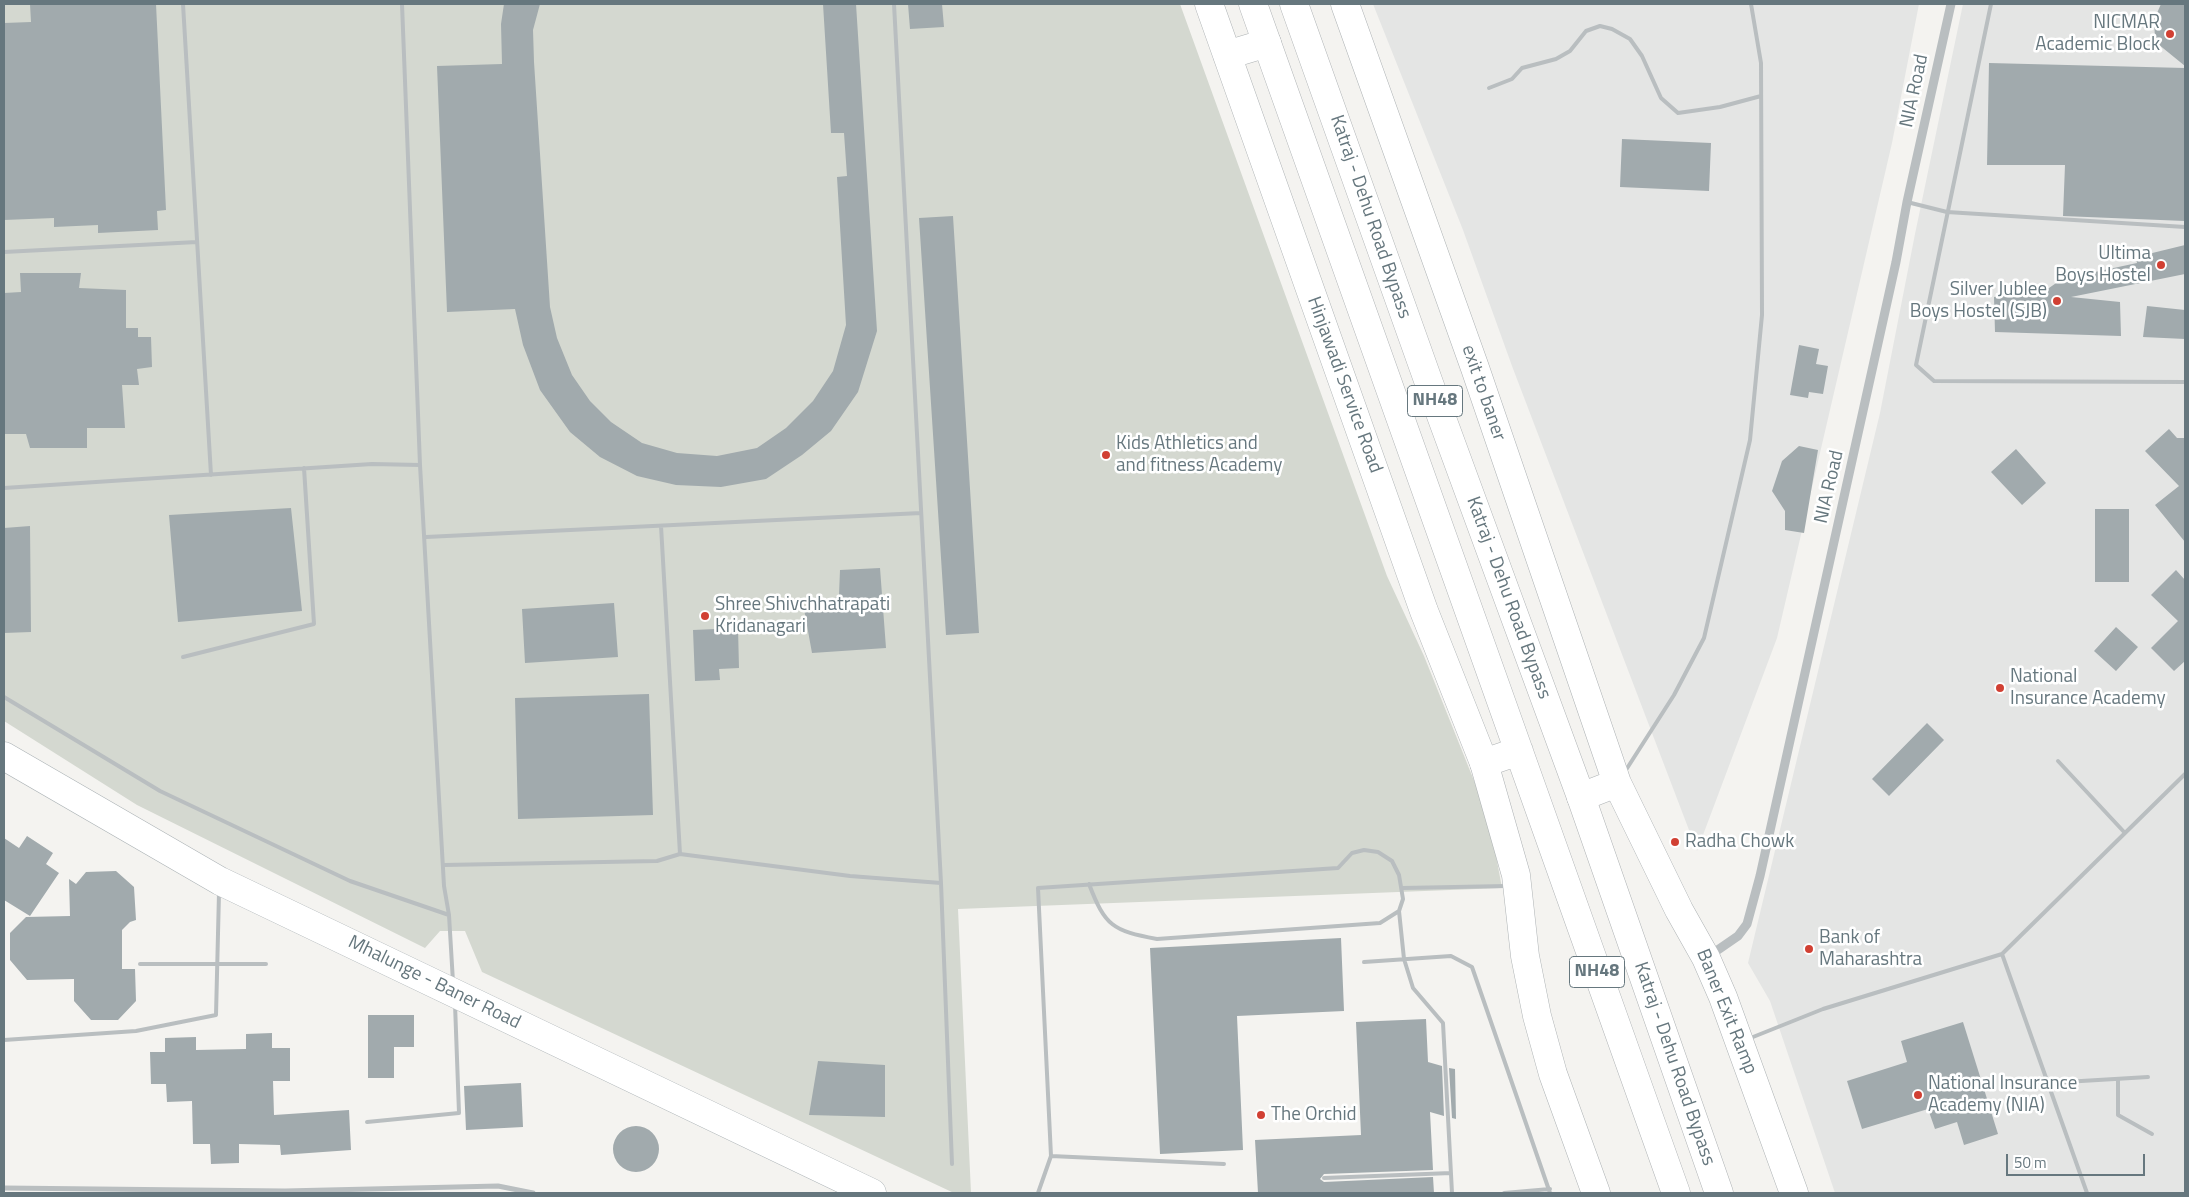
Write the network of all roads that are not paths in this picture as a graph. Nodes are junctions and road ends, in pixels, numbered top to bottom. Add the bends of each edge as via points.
1 (183, 4) edge
2 (402, 4) edge
3 (894, 4) edge
4 (1209, 4) edge
5 (1253, 4) edge
6 (1294, 4) edge
7 (1345, 4) edge
8 (1751, 4) edge
9 (1950, 4) edge
10 (1990, 4) edge
11 (1267, 43) junction
12 (1227, 55) junction
13 (1489, 88) dead end
14 (1761, 96) junction
15 (1907, 202) junction
16 (1947, 212) junction
17 (2185, 226) edge
18 (197, 242) junction
19 (4, 252) edge
20 (2185, 382) edge
21 (420, 465) junction
22 (304, 468) junction
23 (211, 475) junction
24 (4, 488) edge
25 (921, 513) junction
26 (661, 526) junction
27 (426, 537) junction
28 (183, 657) dead end
29 (4, 697) edge
30 (1518, 751) junction
31 (4, 756) edge
32 (2058, 761) dead end
33 (1484, 763) junction
34 (2185, 774) edge
35 (1617, 783) junction
36 (1581, 797) junction
37 (2125, 833) junction
38 (680, 854) junction
39 (444, 865) junction
40 (220, 881) junction
41 (941, 883) junction
42 (1089, 884) junction
43 (1517, 886) junction
44 (1402, 888) junction
45 (1399, 911) junction
46 (448, 915) junction
47 (2002, 954) junction
48 (1706, 958) junction
49 (1404, 959) junction
50 (1364, 962) dead end
51 (140, 964) dead end
52 (216, 964) junction
53 (266, 964) dead end
54 (454, 993) junction
55 (4, 1040) edge
56 (1740, 1042) junction
57 (2148, 1077) dead end
58 (2118, 1079) junction
59 (2048, 1083) junction
60 (367, 1122) dead end
61 (2152, 1134) dead end
62 (1051, 1156) junction
63 (952, 1164) dead end
64 (1224, 1164) dead end
65 (1451, 1173) junction
66 (1324, 1178) dead end
67 (498, 1186) junction
68 (4, 1188) edge
69 (350, 1191) edge
70 (1550, 1191) edge
71 (285, 1192) edge
72 (497, 1193) edge
73 (533, 1193) edge
74 (872, 1193) edge
75 (1038, 1193) edge
76 (1452, 1193) edge
77 (1504, 1193) edge
78 (1596, 1193) edge
79 (1676, 1193) edge
80 (1719, 1193) edge
81 (1794, 1193) edge
82 (2087, 1193) edge

1 - 18 lane
2 - 21 lane
3 - 25 lane
4 - 12 main road, Hinjawadi Service Road
5 - 11 main road, Katraj - Dehu Road Bypass / NH48
6 - 36 main road, Katraj - Dehu Road Bypass / NH48
7 - 35 main road, exit to baner
8 - 14 lane via 1761,63
9 - 15 street, NIA Road
10 - 16 lane
11 - 12 main road
11 - 30 main road, Katraj - Dehu Road Bypass / NH48
12 - 33 main road, Hinjawadi Service Road via 1424,611
13 - 14 lane via 1512,79 1522,68 1556,59 1570,51 1586,31 1600,26 1630,39 1642,56 1661,98 1678,113 1720,107
14 - 35 lane via 1762,315 1750,440 1704,638 1674,695
15 - 16 lane
15 - 48 street, NIA Road via 1751,909 1747,924 1738,936
16 - 17 lane
16 - 20 lane via 1916,364 1934,381
18 - 19 lane
18 - 23 lane
21 - 22 lane
21 - 27 lane
22 - 23 lane
22 - 28 lane via 314,624
23 - 24 lane
25 - 26 lane
25 - 41 lane
26 - 27 lane
26 - 38 lane
27 - 39 lane
29 - 46 lane via 160,791 341,878
30 - 33 main road
30 - 79 main road, Katraj - Dehu Road Bypass / NH48
31 - 40 main road, Mhalunge - Baner Road
32 - 37 lane
33 - 43 main road
34 - 37 lane
35 - 36 main road
35 - 48 main road, Baner Exit Ramp
36 - 80 main road, Katraj - Dehu Road Bypass / NH48
37 - 47 lane
38 - 39 lane via 657,861
38 - 41 lane via 850,876
39 - 46 lane
40 - 52 lane
40 - 54 main road, Mhalunge - Baner Road
41 - 63 lane
42 - 44 lane via 1338,868 1352,853 1364,850 1378,852 1392,861 1400,875
42 - 45 lane via 1098,907 1111,925 1125,932 1157,939 1380,923
42 - 62 lane via 1038,888
43 - 44 lane
43 - 78 main road via 1525,956 1537,1016 1553,1074
44 - 45 lane
45 - 49 lane
46 - 54 lane
47 - 56 lane via 1823,1009
47 - 59 lane
48 - 56 main road, Baner Exit Ramp
49 - 50 lane
49 - 65 lane via 1413,988 1443,1023
49 - 70 lane via 1451,956 1472,967
51 - 52 lane
52 - 53 lane
52 - 55 lane via 216,1014 136,1031
54 - 60 lane via 459,1113
54 - 74 main road, Mhalunge - Baner Road
56 - 81 main road, Baner Exit Ramp
57 - 58 lane
58 - 59 lane
58 - 61 lane via 2118,1115
59 - 82 lane
62 - 64 lane
62 - 75 lane
65 - 66 lane
65 - 76 lane
67 - 69 street
67 - 72 lane
67 - 73 street
68 - 71 street
69 - 71 street
70 - 77 lane

